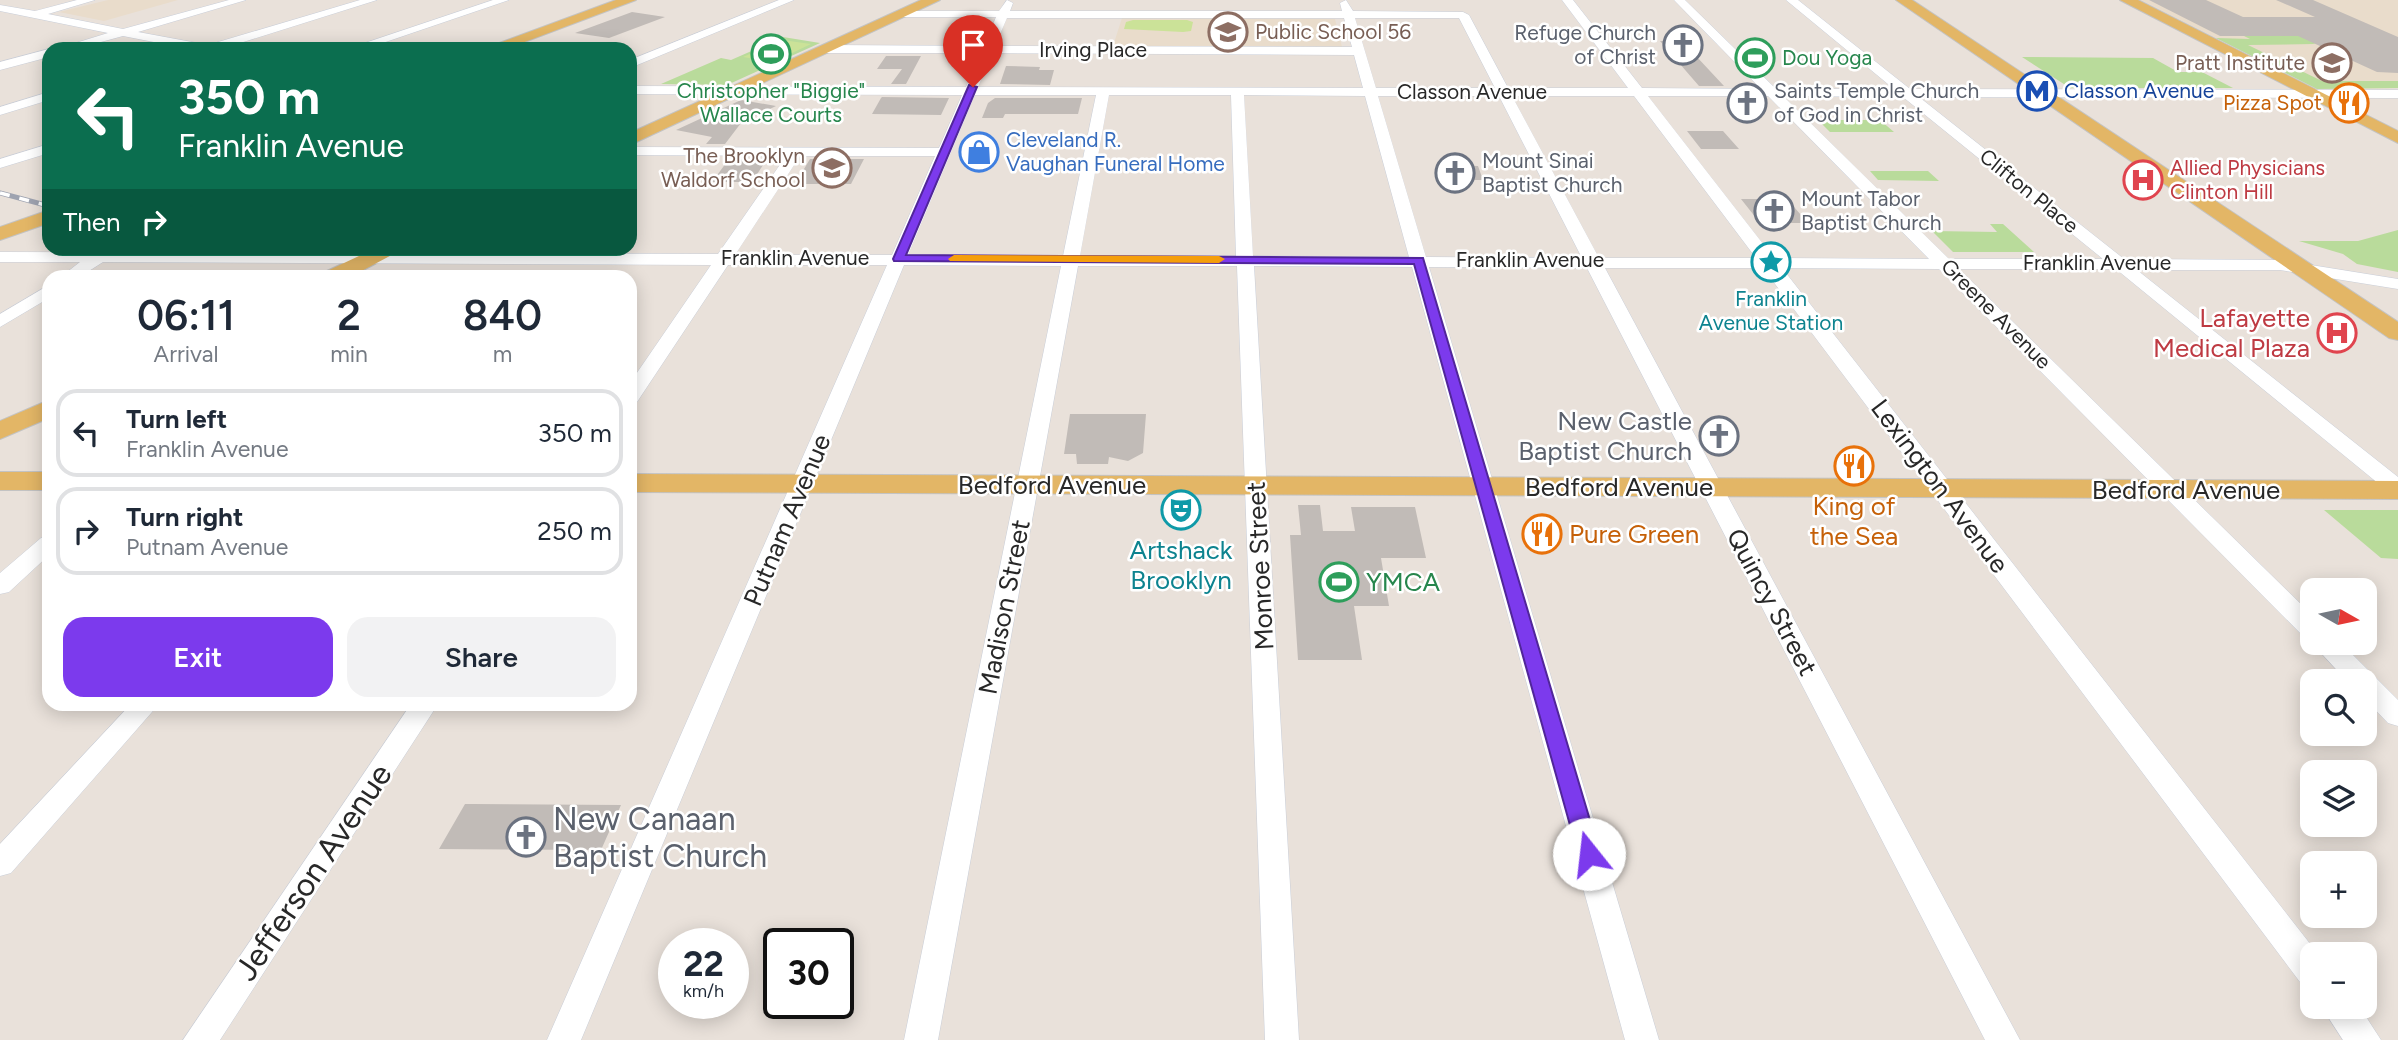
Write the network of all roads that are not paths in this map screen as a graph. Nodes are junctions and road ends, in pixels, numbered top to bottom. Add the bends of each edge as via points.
1 (90, 0) edge
2 (241, 0) edge
3 (372, 0) edge
4 (504, 0) edge
5 (789, 0) edge
6 (933, 0) edge
7 (1010, 0) edge
8 (1344, 0) edge
9 (1567, 0) edge
10 (1679, 0) edge
11 (1791, 0) edge
12 (1903, 0) edge
13 (2127, 0) edge
14 (635, 1) edge
15 (0, 8) edge
16 (902, 14) junction
17 (31, 15) junction
18 (1003, 15) junction
19 (1349, 15) junction
20 (0, 23) edge
21 (121, 33) junction
22 (88, 42) edge
23 (170, 42) edge
24 (231, 42) edge
25 (375, 42) edge
26 (512, 42) edge
27 (532, 42) edge
28 (826, 49) junction
29 (988, 50) junction
30 (1359, 51) junction
31 (42, 55) edge
32 (637, 61) edge
33 (0, 66) edge
34 (637, 90) edge
35 (738, 90) junction
36 (971, 91) junction
37 (1103, 92) junction
38 (1237, 92) junction
39 (1371, 92) junction
40 (1504, 92) junction
41 (1639, 93) junction
42 (1772, 93) junction
43 (1907, 93) junction
44 (2041, 93) junction
45 (2312, 94) junction
46 (2398, 94) edge
47 (42, 98) edge
48 (0, 111) edge
49 (637, 137) edge
50 (2398, 138) edge
51 (42, 150) edge
52 (637, 151) edge
53 (796, 151) junction
54 (945, 152) junction
55 (0, 164) edge
56 (42, 209) edge
57 (42, 219) edge
58 (0, 224) edge
59 (0, 234) edge
60 (101, 256) junction
61 (157, 256) edge
62 (378, 256) edge
63 (485, 256) edge
64 (0, 257) edge
65 (551, 258) junction
66 (724, 258) junction
67 (899, 259) junction
68 (1071, 259) junction
69 (1245, 260) junction
70 (1419, 260) junction
71 (1593, 260) junction
72 (1767, 261) junction
73 (1944, 263) junction
74 (2119, 263) junction
75 (2304, 269) junction
76 (79, 270) edge
77 (348, 270) edge
78 (540, 270) edge
79 (2398, 286) edge
80 (2332, 289) junction
81 (42, 295) edge
82 (0, 322) edge
83 (2398, 333) edge
84 (637, 388) edge
85 (42, 411) edge
86 (0, 430) edge
87 (0, 481) edge
88 (42, 481) edge
89 (637, 483) edge
90 (802, 484) junction
91 (1027, 485) junction
92 (1256, 486) junction
93 (1484, 487) junction
94 (1712, 488) junction
95 (1942, 489) junction
96 (2171, 489) junction
97 (2398, 489) edge
98 (42, 549) edge
99 (0, 586) edge
100 (2300, 618) edge
101 (2337, 655) edge
102 (2352, 669) edge
103 (2377, 694) edge
104 (140, 711) edge
105 (420, 711) edge
106 (2398, 716) edge
107 (0, 864) edge
108 (2300, 956) edge
109 (2348, 1019) edge
110 (200, 1040) edge
111 (564, 1040) edge
112 (921, 1040) edge
113 (1282, 1040) edge
114 (1642, 1040) edge
115 (2003, 1040) edge
116 (2364, 1040) edge

1 - 17 street
2 - 21 street
3 - 24 street
4 - 25 street
5 - 32 street
6 - 16 main road
7 - 18 street, Putnam Avenue
8 - 19 street
9 - 41 street, Lexington Avenue
10 - 42 street, Greene Avenue
11 - 43 street, Clifton Place
12 - 44 main road
13 - 45 main road
14 - 26 main road
14 - 27 main road
15 - 17 street
16 - 18 street
16 - 28 main road
17 - 20 street
17 - 21 street
18 - 19 street
18 - 29 street, Putnam Avenue
19 - 30 street
19 - 40 street, Quincy Street via 1464,15
21 - 22 street
21 - 23 street
28 - 29 street, Irving Place
28 - 35 main road
29 - 30 street, Irving Place
29 - 36 street, Putnam Avenue
30 - 39 street
31 - 33 street
34 - 35 street, Classon Avenue
35 - 36 street, Classon Avenue
35 - 49 main road
36 - 37 street, Classon Avenue
36 - 54 street, Putnam Avenue
37 - 38 street, Classon Avenue
37 - 68 street, Madison Street
38 - 39 street, Classon Avenue
38 - 69 street, Monroe Street
39 - 40 street, Classon Avenue
39 - 70 street
40 - 41 street, Classon Avenue
40 - 71 street, Quincy Street
41 - 42 street, Classon Avenue
41 - 72 street, Lexington Avenue
42 - 43 street, Classon Avenue
42 - 73 street, Greene Avenue
43 - 44 street, Classon Avenue
43 - 74 street, Clifton Place
44 - 45 street, Classon Avenue
44 - 75 main road
45 - 46 street, Classon Avenue
45 - 50 main road
47 - 48 street
51 - 55 street
52 - 53 street
53 - 54 street
53 - 66 street
54 - 67 street, Putnam Avenue
56 - 58 main road
57 - 59 main road
60 - 61 street, Franklin Avenue
60 - 64 street, Franklin Avenue
60 - 76 street
62 - 77 main road
63 - 65 street, Franklin Avenue
65 - 66 street, Franklin Avenue
65 - 78 street
66 - 67 street, Franklin Avenue
66 - 84 street
67 - 68 street, Franklin Avenue
67 - 90 street, Putnam Avenue
68 - 69 street, Franklin Avenue
68 - 91 street, Madison Street
69 - 70 street, Franklin Avenue
69 - 92 street, Monroe Street
70 - 71 street, Franklin Avenue
70 - 93 street
71 - 72 street, Franklin Avenue
71 - 94 street, Quincy Street
72 - 73 street, Franklin Avenue
72 - 95 street, Lexington Avenue
73 - 74 street, Franklin Avenue
73 - 96 street, Greene Avenue
74 - 75 street, Franklin Avenue
74 - 97 street, Clifton Place
75 - 79 street
75 - 80 main road
79 - 80 street
80 - 83 main road
81 - 82 street
85 - 86 main road
87 - 88 main road
89 - 90 main road, Bedford Avenue
90 - 91 main road, Bedford Avenue
90 - 111 street, Putnam Avenue
91 - 92 main road, Bedford Avenue
91 - 112 street, Madison Street
92 - 93 main road, Bedford Avenue
92 - 113 street, Monroe Street
93 - 94 main road, Bedford Avenue
93 - 114 street
94 - 95 main road, Bedford Avenue
94 - 115 street, Quincy Street
95 - 96 main road, Bedford Avenue
95 - 108 street, Lexington Avenue
96 - 97 main road, Bedford Avenue
96 - 100 street, Greene Avenue
98 - 99 street
101 - 102 street
103 - 106 street
104 - 107 street
105 - 110 street, Jefferson Avenue
109 - 116 street

